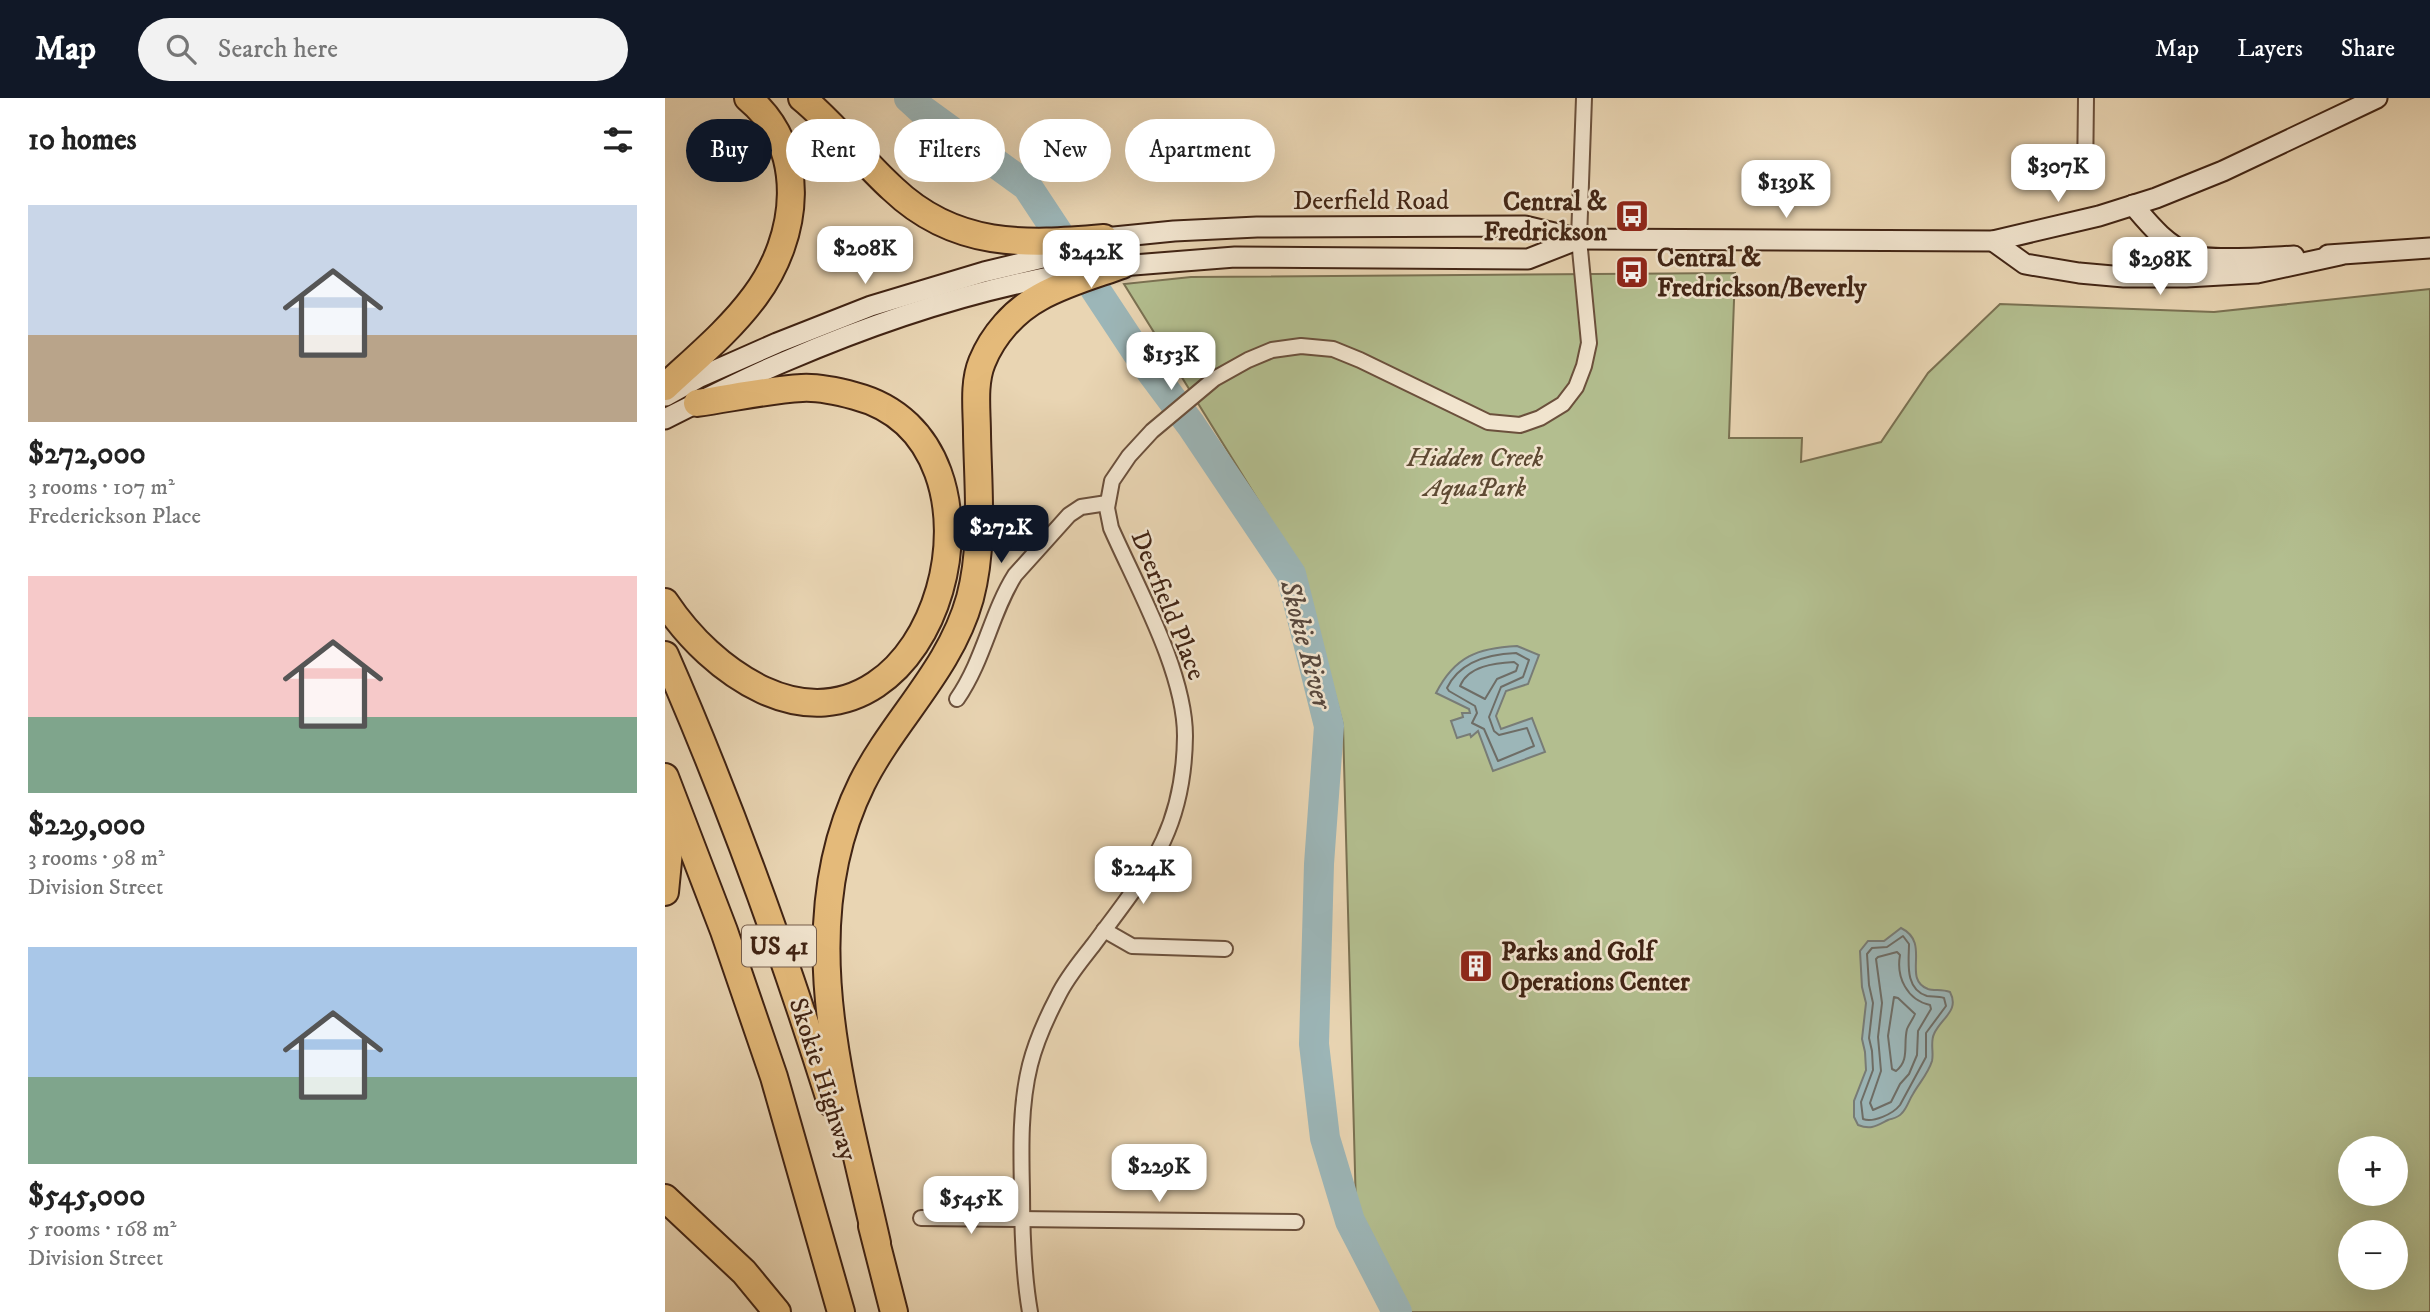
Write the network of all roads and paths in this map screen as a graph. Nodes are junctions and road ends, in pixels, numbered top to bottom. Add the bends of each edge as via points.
1 (748, 98) edge
2 (802, 98) edge
3 (1584, 98) edge
4 (2086, 98) edge
5 (2377, 98) edge
6 (2085, 181) dead end
7 (2133, 205) junction
8 (1104, 238) joint
9 (1579, 239) junction
10 (1993, 241) junction
11 (2430, 248) edge
12 (2340, 255) junction
13 (1052, 264) junction
14 (1122, 265) joint
15 (665, 387) edge
16 (665, 396) edge
17 (697, 403) junction
18 (665, 419) edge
19 (1107, 503) junction
20 (665, 602) edge
21 (665, 655) edge
22 (957, 698) dead end
23 (665, 777) edge
24 (665, 823) edge
25 (665, 892) edge
26 (1104, 930) junction
27 (1225, 949) dead end
28 (665, 1198) edge
29 (921, 1218) dead end
30 (1022, 1218) junction
31 (1296, 1222) dead end
32 (877, 1242) junction
33 (777, 1312) edge
34 (841, 1312) edge
35 (894, 1312) edge
36 (1030, 1312) edge

1 - 15 highway via 781,138 792,174 791,210 780,251 757,295
2 - 13 highway via 894,190 926,215
3 - 9 street
4 - 6 street
5 - 7 main road via 2223,171
7 - 10 main road
7 - 12 main road via 2173,246 2193,256
8 - 9 main road, Deerfield Road via 1257,227 1525,226
8 - 13 highway
9 - 10 main road
9 - 14 main road via 1528,259 1235,257
9 - 19 street via 1589,343 1576,387 1563,404 1541,418 1520,425 1488,422 1333,349 1301,346 1272,350 1214,379 1152,431 1112,481
10 - 12 main road via 2025,264 2123,277 2257,273
11 - 12 main road
13 - 14 highway
13 - 16 main road via 984,272 870,306
13 - 17 main road via 979,294 877,324
13 - 32 highway via 1038,298 1011,318 982,362 977,398 979,534 965,615 942,662 863,780 837,847 830,886 830,1013
17 - 18 main road
17 - 20 highway via 805,388 856,396 896,415 923,443 941,480 947,529 944,569 927,624 900,666 859,695 821,703 781,698 739,677 711,656
19 - 22 street via 1081,507 1069,515 1015,575 982,654
19 - 26 street, Deerfield Place via 1111,528 1172,665 1185,734 1182,785 1171,827 1149,869
21 - 32 highway, Skokie Highway / US 41 via 748,860
23 - 34 highway, Skokie Highway / US 41 via 773,1077
24 - 25 highway via 669,851
26 - 27 street via 1132,946
26 - 30 street, Deerfield Place via 1058,996 1030,1065 1024,1103
28 - 33 highway via 744,1272
29 - 30 street
30 - 31 street
30 - 36 street, Deerfield Place
32 - 35 highway, Skokie Highway / US 41

